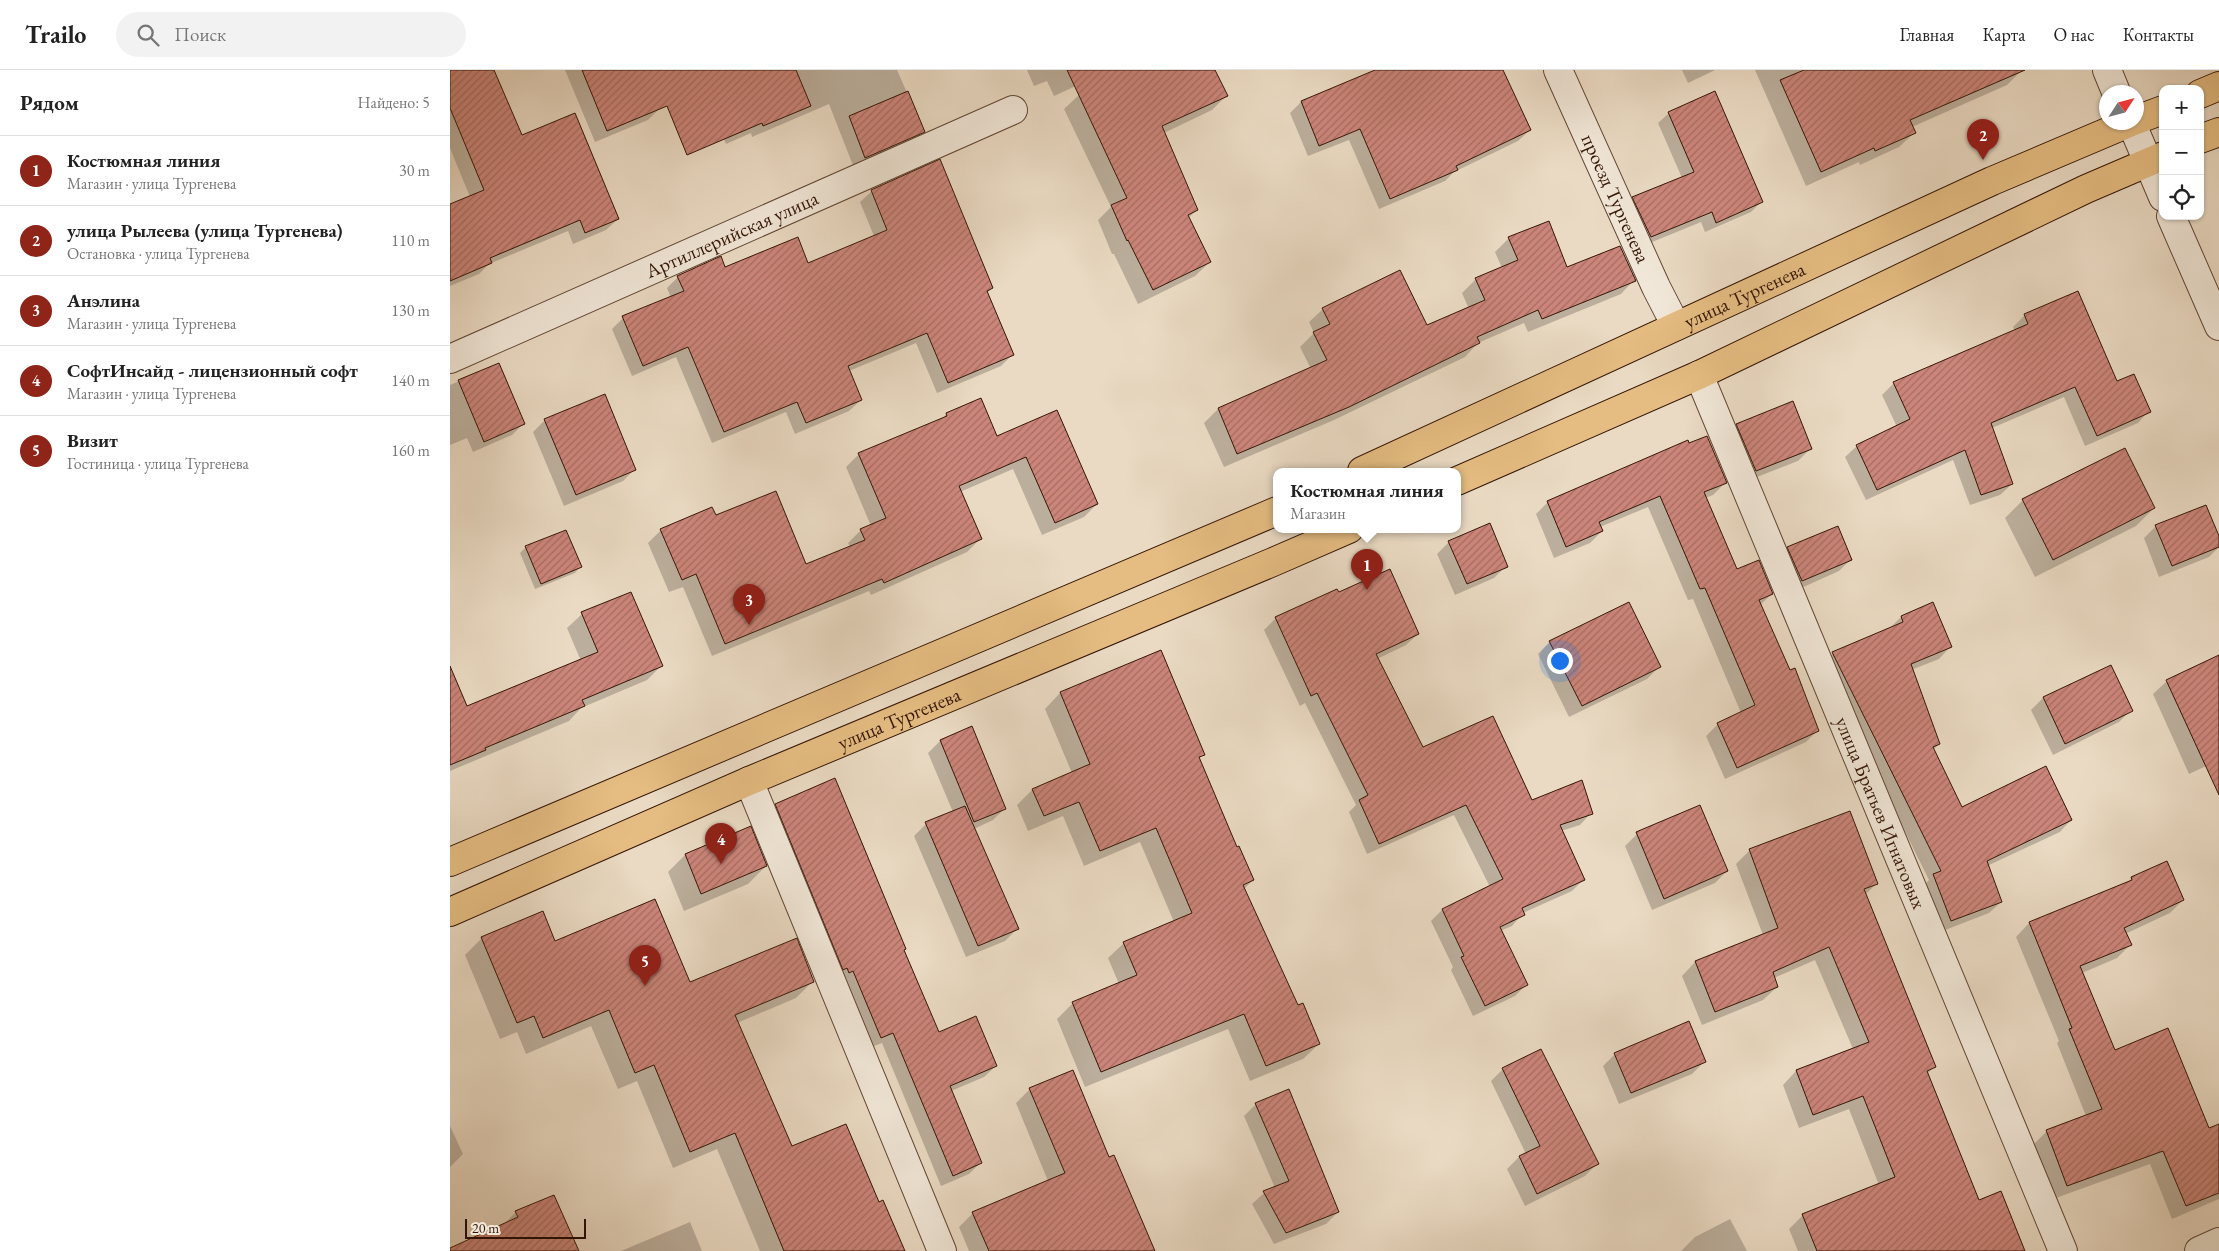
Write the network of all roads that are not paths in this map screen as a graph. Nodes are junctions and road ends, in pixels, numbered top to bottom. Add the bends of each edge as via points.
1 (1558, 70) edge
2 (2107, 70) edge
3 (2113, 85) edge
4 (2219, 86) edge
5 (2204, 92) edge
6 (1013, 110) dead end
7 (2159, 111) edge
8 (2144, 117) edge
9 (2112, 130) edge
10 (2136, 130) edge
11 (2219, 132) edge
12 (2204, 138) edge
13 (2155, 159) edge
14 (2159, 178) edge
15 (2173, 220) edge
16 (1676, 326) junction
17 (2219, 326) edge
18 (450, 359) edge
19 (1699, 375) junction
20 (1368, 468) edge
21 (1461, 479) edge
22 (1273, 513) edge
23 (1340, 533) edge
24 (749, 781) junction
25 (450, 862) edge
26 (450, 912) edge
27 (2219, 1242) edge
28 (942, 1251) edge
29 (2063, 1251) edge
30 (2199, 1251) edge

1 - 16 street, проезд Тургенева
2 - 3 street
4 - 5 highway
6 - 18 street, Артиллерийская улица
7 - 8 highway
9 - 16 highway, улица Тургенева via 1992,181
10 - 13 street
11 - 12 highway
13 - 14 street
13 - 19 highway
15 - 17 street
16 - 20 highway, улица Тургенева
19 - 21 highway
19 - 29 street, улица Братьев Игнатовых
22 - 25 highway, улица Тургенева
23 - 24 highway, улица Тургенева
24 - 26 highway, улица Тургенева
24 - 28 street
27 - 30 street

